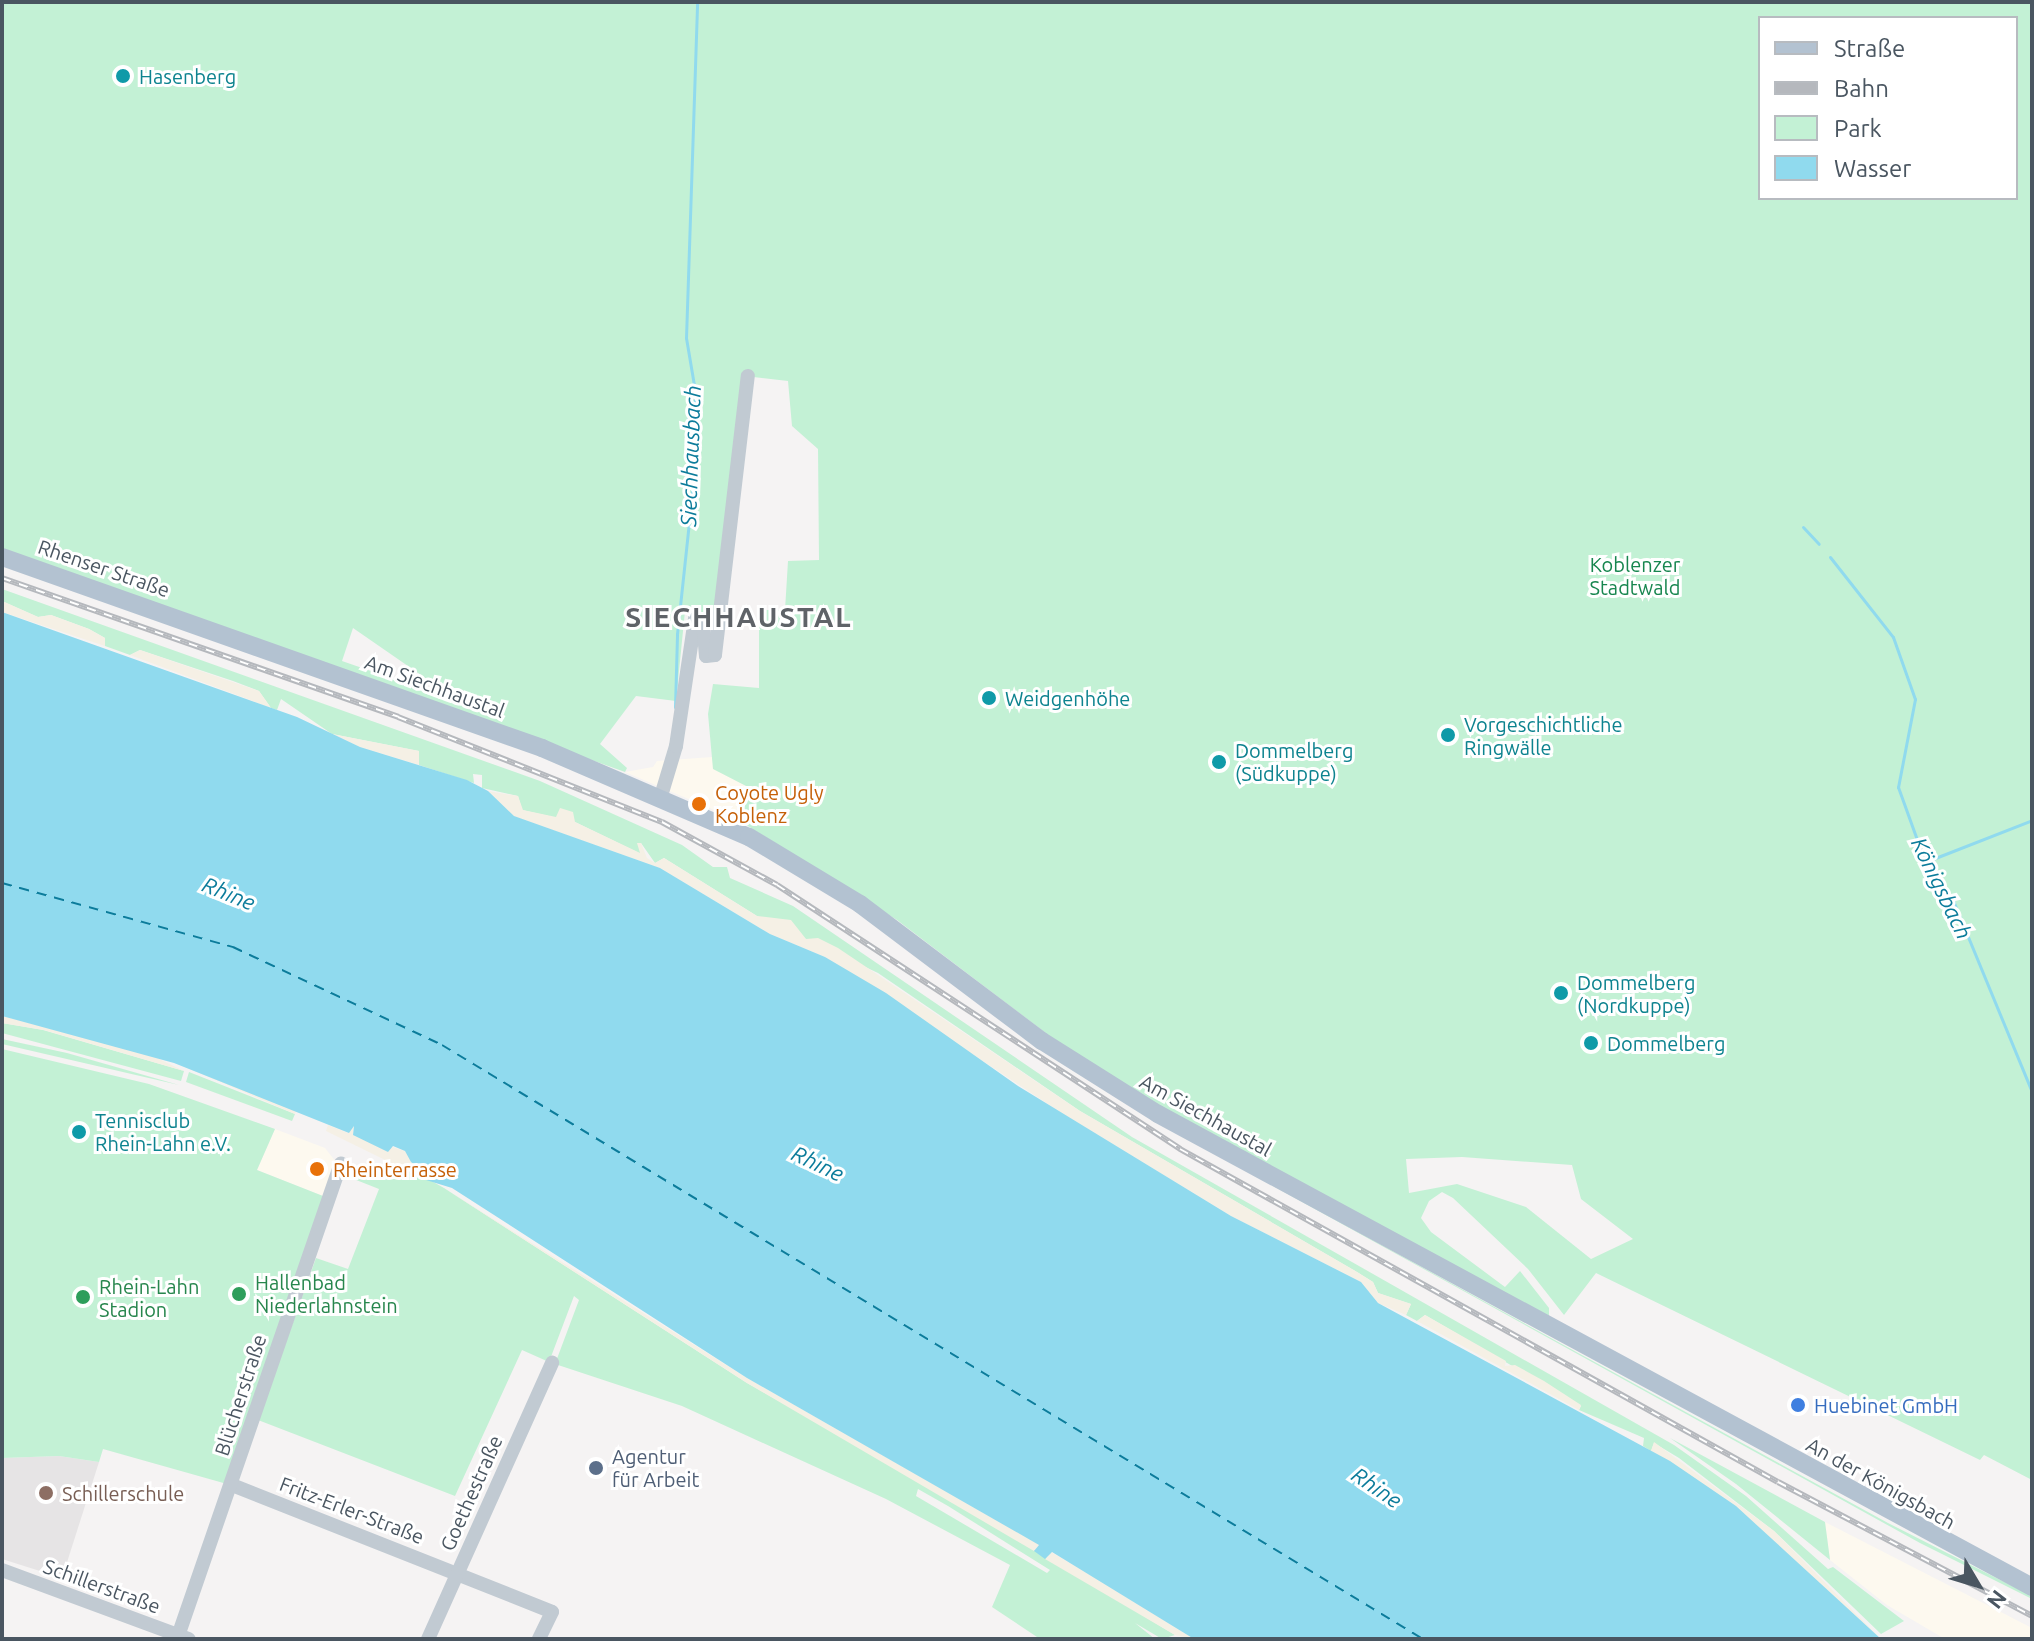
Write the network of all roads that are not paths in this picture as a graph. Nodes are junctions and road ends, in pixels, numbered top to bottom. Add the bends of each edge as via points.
1 (748, 376) dead end
2 (2, 557) edge
3 (193, 621) joint
4 (661, 796) junction
5 (341, 1163) dead end
6 (552, 1363) dead end
7 (1753, 1437) joint
8 (232, 1485) junction
9 (2, 1570) edge
10 (458, 1571) junction
11 (2032, 1587) edge
12 (182, 1638) edge
13 (428, 1639) edge
14 (539, 1639) edge

1 - 4 street via 715,657 706,656 703,622 695,619 676,746
2 - 3 main road, Rhenser Straße
3 - 4 main road, Am Siechhaustal
4 - 7 main road, Am Siechhaustal via 749,837 860,904 1042,1041 1130,1098
5 - 8 street, Blücherstraße
6 - 10 street, Goethestraße
7 - 11 main road, An der Königsbach
8 - 10 street, Fritz-Erler-Straße
8 - 12 street, Blücherstraße
9 - 12 street, Schillerstraße
10 - 13 street, Goethestraße
10 - 14 street, Fritz-Erler-Straße via 552,1612

